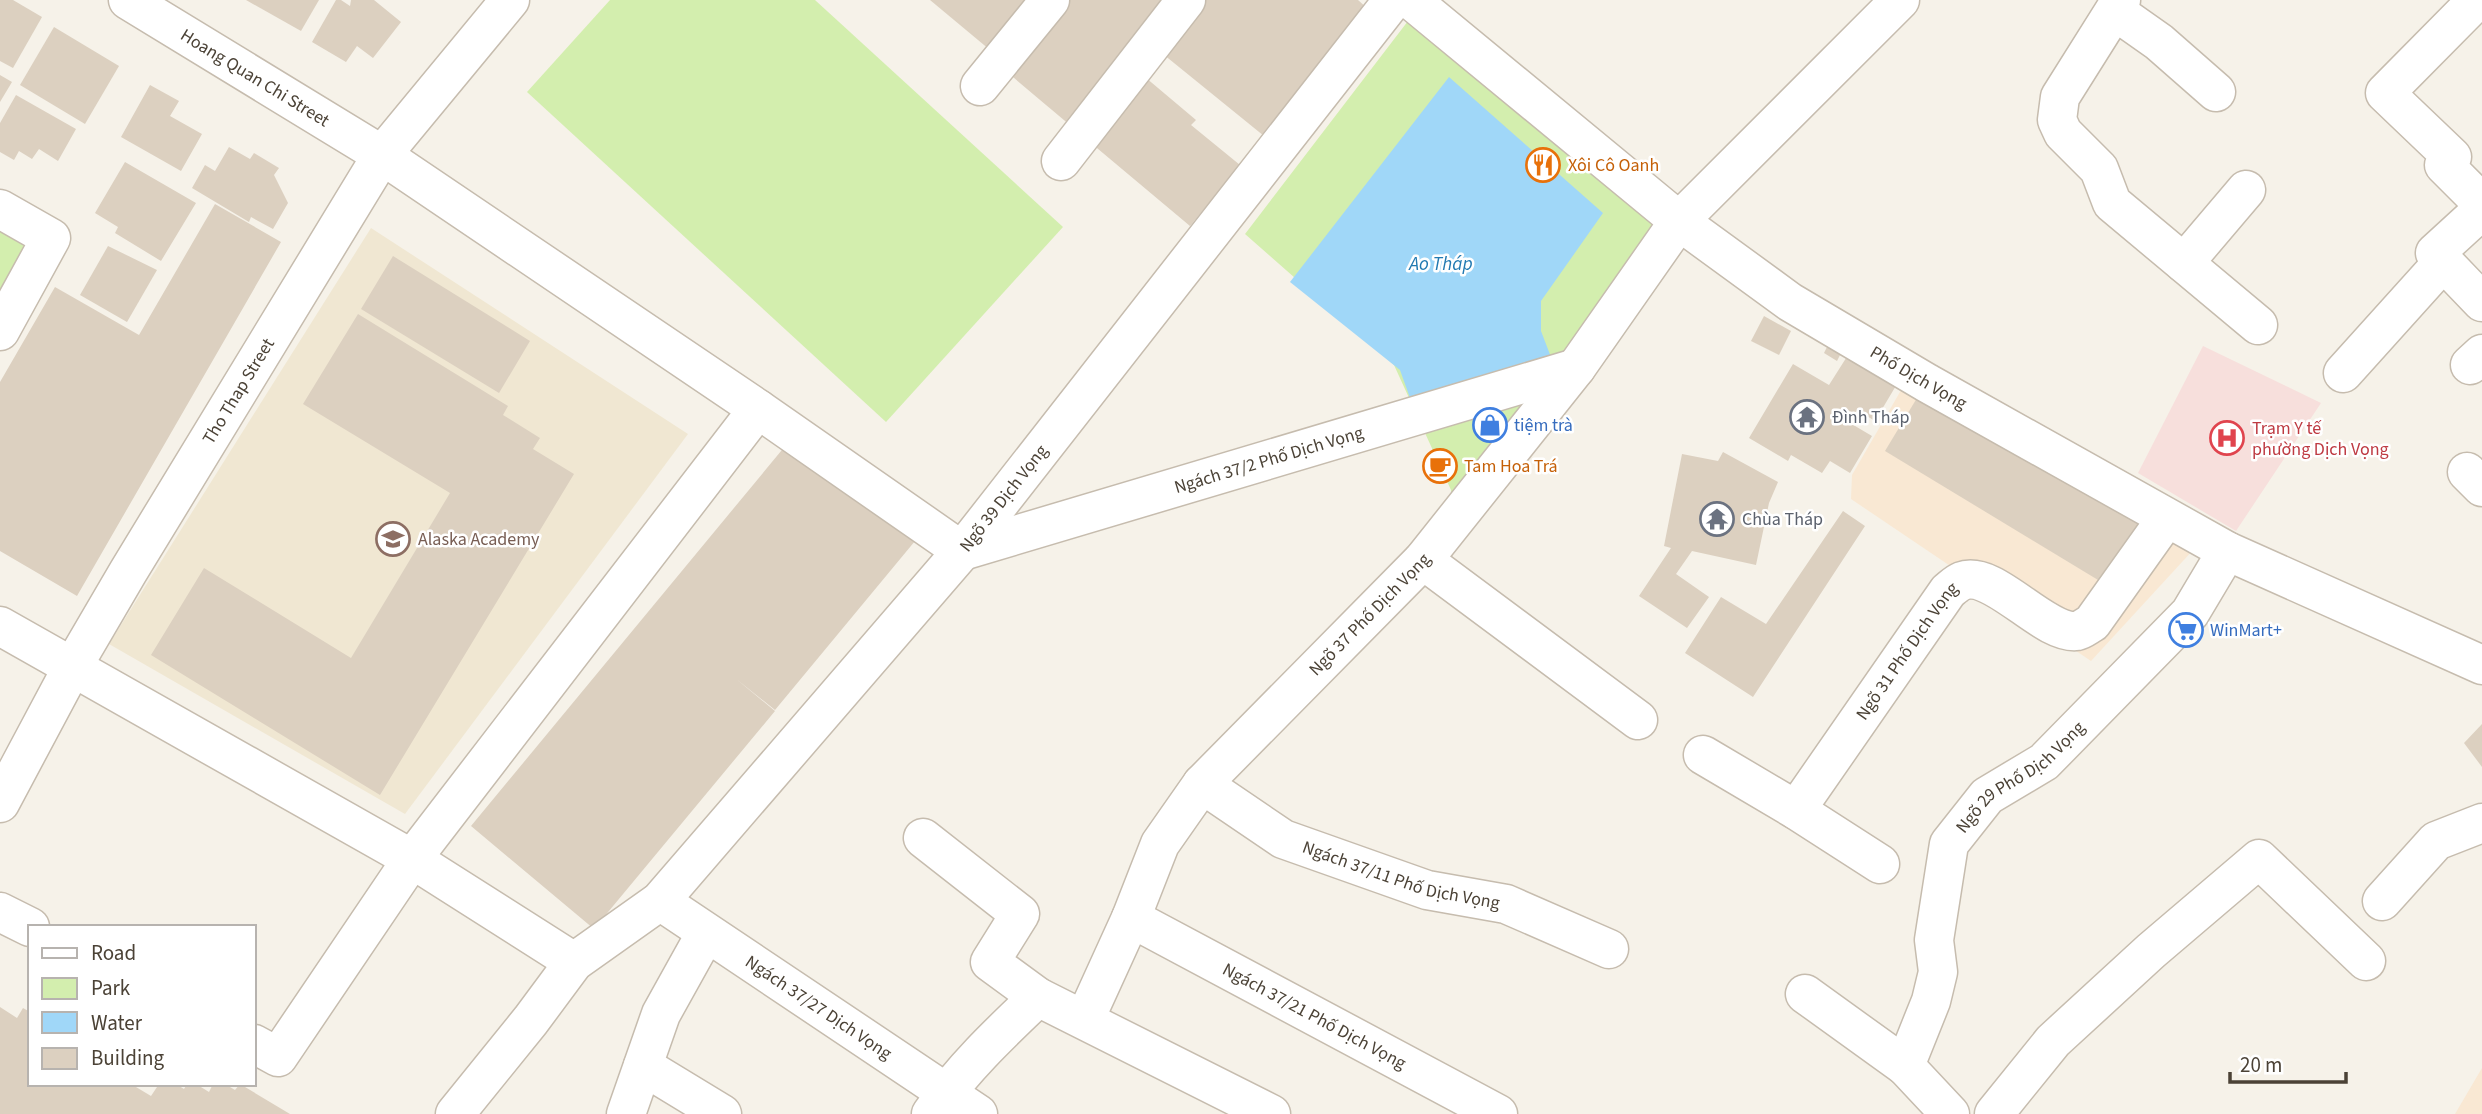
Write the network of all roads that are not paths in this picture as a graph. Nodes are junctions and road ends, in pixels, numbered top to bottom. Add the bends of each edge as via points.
1 (128, 0) edge
2 (510, 0) edge
3 (1050, 0) edge
4 (1186, 0) edge
5 (1393, 0) edge
6 (1411, 0) edge
7 (1900, 0) edge
8 (2477, 0) edge
9 (2118, 6) edge
10 (981, 86) dead end
11 (2216, 92) dead end
12 (382, 155) junction
13 (1060, 161) dead end
14 (2246, 190) dead end
15 (2482, 203) edge
16 (0, 209) edge
17 (2482, 210) edge
18 (1679, 221) junction
19 (2183, 262) junction
20 (2443, 262) junction
21 (2482, 302) edge
22 (2258, 325) dead end
23 (0, 331) edge
24 (1576, 368) junction
25 (2343, 373) dead end
26 (758, 409) junction
27 (2166, 519) junction
28 (962, 551) junction
29 (2227, 551) junction
30 (1423, 560) junction
31 (0, 626) edge
32 (2482, 665) edge
33 (73, 666) junction
34 (1638, 720) dead end
35 (1703, 755) dead end
36 (1202, 784) junction
37 (0, 803) edge
38 (1796, 810) junction
39 (2482, 823) edge
40 (923, 838) dead end
41 (412, 859) junction
42 (1880, 864) dead end
43 (660, 901) junction
44 (2382, 901) dead end
45 (0, 912) edge
46 (1131, 918) junction
47 (28, 926) edge
48 (706, 933) junction
49 (1609, 949) dead end
50 (2366, 961) dead end
51 (574, 962) junction
52 (1805, 994) dead end
53 (1038, 997) junction
54 (1084, 1019) junction
55 (256, 1045) edge
56 (643, 1066) junction
57 (1905, 1066) junction
58 (939, 1103) edge
59 (455, 1114) edge
60 (626, 1114) edge
61 (722, 1114) edge
62 (978, 1114) edge
63 (1271, 1114) edge
64 (1498, 1114) edge
65 (1950, 1114) edge
66 (1994, 1114) edge

1 - 12 street, Hoang Quan Chi Street
2 - 12 street, Tho Thap Street
3 - 10 street
4 - 13 street
5 - 28 street, Ngõ 39 Dịch Vọng
6 - 18 street, Phố Dịch Vọng
7 - 18 street, Ngõ 37 Phố Dịch Vọng
8 - 15 street via 2385,93 2452,157 2445,165
9 - 11 street
9 - 19 street via 2060,97 2057,120 2063,134 2099,169 2112,203
12 - 26 street, Hoang Quan Chi Street
12 - 33 street, Tho Thap Street
14 - 19 street
16 - 23 street via 51,238
17 - 20 street via 2435,253
18 - 24 street, Ngõ 37 Phố Dịch Vọng
18 - 27 street, Phố Dịch Vọng via 1790,302
19 - 22 street
20 - 21 street
20 - 25 street
24 - 28 street, Ngách 37/2 Phố Dịch Vọng
24 - 30 street, Ngõ 37 Phố Dịch Vọng
26 - 28 street, Hoang Quan Chi Street
26 - 41 street
27 - 29 street, Phố Dịch Vọng
27 - 38 street, Ngõ 31 Phố Dịch Vọng via 2092,623 2078,631 2060,628 1984,583 1960,582 1948,591
28 - 43 street, Ngõ 39 Dịch Vọng
29 - 32 street, Phố Dịch Vọng
29 - 57 street, Ngõ 29 Phố Dịch Vọng via 2190,613 2044,762 1987,796 1949,844 1934,940 1938,972
30 - 34 street
30 - 36 street, Ngõ 37 Phố Dịch Vọng
31 - 33 street
33 - 37 street, Tho Thap Street
33 - 41 street
35 - 38 street
36 - 46 street, Ngõ 37 Phố Dịch Vọng via 1160,844
36 - 49 street, Ngách 37/11 Phố Dịch Vọng via 1283,839 1427,890 1506,904
38 - 42 street
39 - 44 street via 2436,841
40 - 53 street via 1020,914 990,962
41 - 51 street
41 - 55 street via 278,1057
43 - 48 street, Ngách 37/27 Dịch Vọng
43 - 51 street, Ngõ 39 Dịch Vọng
45 - 47 street
46 - 54 street, Ngõ 37 Phố Dịch Vọng
46 - 64 street, Ngách 37/21 Phố Dịch Vọng
48 - 56 street via 661,1014
48 - 58 street, Ngách 37/27 Dịch Vọng
50 - 66 street via 2259,859 2053,1041
51 - 59 street, Ngõ 39 Dịch Vọng
52 - 57 street
53 - 54 street
53 - 58 street via 985,1047
54 - 63 street
56 - 60 street
56 - 61 street
57 - 65 street
58 - 62 street, Ngách 37/27 Dịch Vọng

